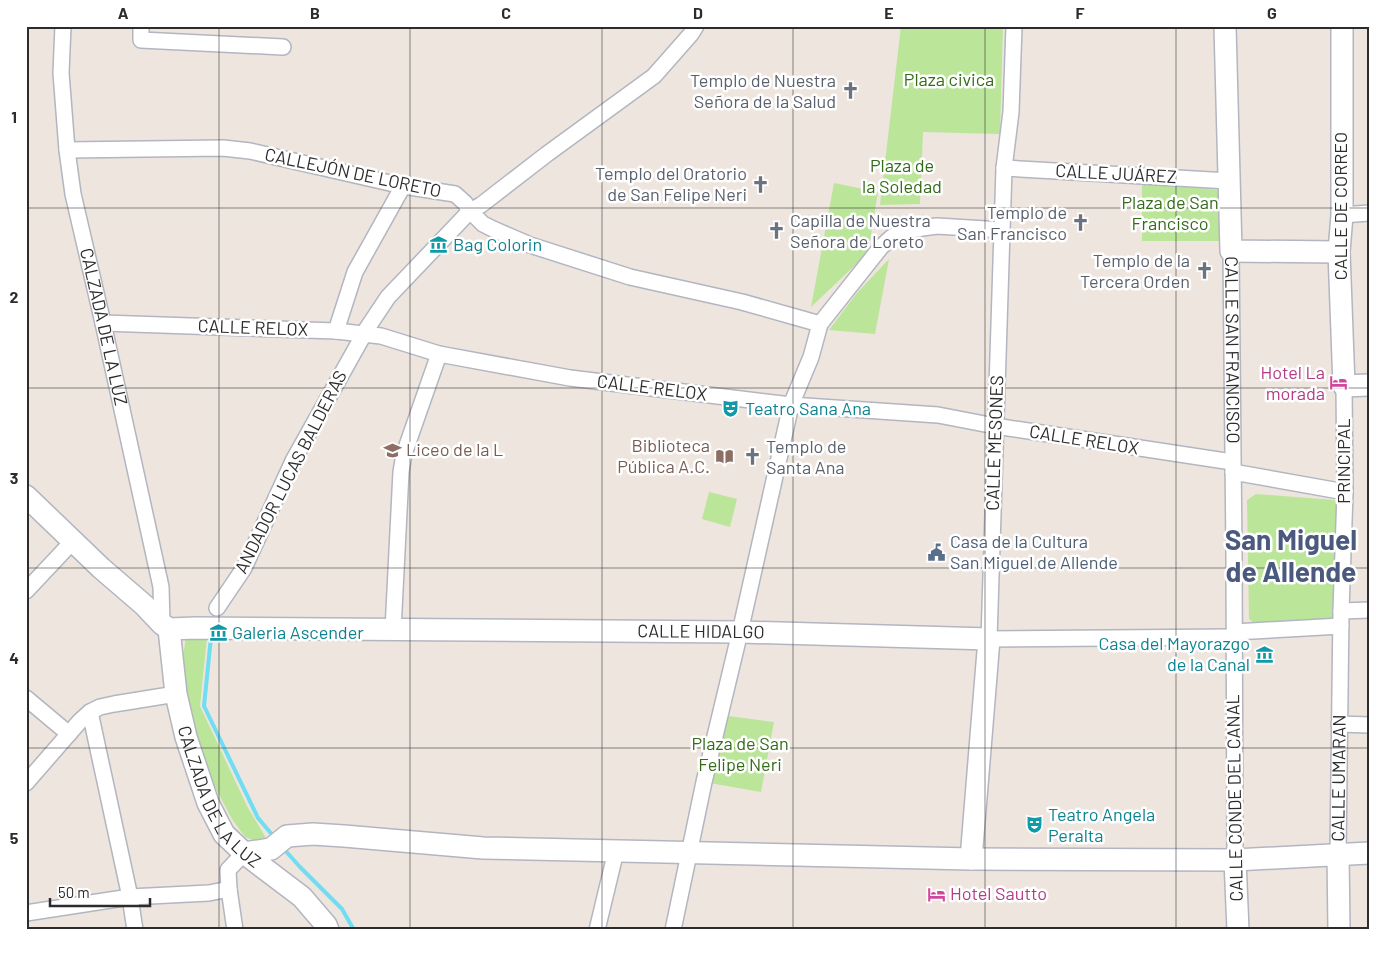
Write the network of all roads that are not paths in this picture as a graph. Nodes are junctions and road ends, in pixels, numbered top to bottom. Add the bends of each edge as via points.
1 (63, 26) edge
2 (696, 26) edge
3 (1014, 26) edge
4 (1225, 26) edge
5 (1342, 26) edge
6 (141, 33) edge
7 (283, 47) dead end
8 (67, 150) junction
9 (1004, 168) junction
10 (1229, 181) junction
11 (404, 186) junction
12 (470, 211) junction
13 (1369, 213) edge
14 (1342, 215) junction
15 (1002, 230) junction
16 (1231, 251) junction
17 (1340, 252) junction
18 (103, 323) junction
19 (820, 324) junction
20 (336, 331) junction
21 (364, 333) junction
22 (439, 354) junction
23 (1369, 385) edge
24 (1344, 386) junction
25 (791, 405) junction
26 (996, 426) junction
27 (1232, 467) junction
28 (1345, 492) junction
29 (26, 496) edge
30 (72, 541) junction
31 (26, 591) edge
32 (216, 608) dead end
33 (1369, 610) edge
34 (1341, 611) junction
35 (1341, 626) junction
36 (165, 627) junction
37 (393, 630) junction
38 (740, 632) junction
39 (1233, 634) junction
40 (989, 639) junction
41 (176, 694) junction
42 (26, 698) edge
43 (90, 712) junction
44 (1339, 724) junction
45 (1369, 725) edge
46 (68, 734) junction
47 (26, 783) edge
48 (616, 851) junction
49 (690, 852) junction
50 (244, 853) junction
51 (1369, 853) edge
52 (1338, 854) junction
53 (971, 859) junction
54 (1235, 860) junction
55 (229, 889) junction
56 (130, 897) junction
57 (26, 913) edge
58 (135, 930) edge
59 (235, 930) edge
60 (328, 930) edge
61 (597, 930) edge
62 (673, 930) edge
63 (1238, 930) edge
64 (1339, 930) edge

1 - 8 street, CALZADA DE LA LUZ via 61,73
2 - 12 street, ANDADOR LUCAS BALDERAS via 654,76
3 - 9 street, CALLE MESONES
4 - 10 main road, CALLE SAN FRANCISCO
5 - 14 main road, CALLE DE CORREO
6 - 7 street
8 - 11 street, CALLEJÓN DE LORETO via 222,148 250,151
8 - 18 street, CALZADA DE LA LUZ
9 - 10 street, CALLE JUÁREZ
9 - 15 street, CALLE MESONES
10 - 16 main road, CALLE SAN FRANCISCO
11 - 12 street, CALLEJÓN DE LORETO via 455,194
11 - 20 street via 355,272
12 - 19 street, CALLEJÓN DE LORETO via 483,224 530,245 630,277 742,302
12 - 21 street, ANDADOR LUCAS BALDERAS via 388,297
13 - 14 street
14 - 17 main road, CALLE DE CORREO
15 - 19 street via 937,226 900,232 881,247
15 - 26 street, CALLE MESONES
16 - 17 main road
16 - 27 street, CALLE SAN FRANCISCO
17 - 24 main road, CALLE DE CORREO
18 - 20 street, CALLE RELOX
18 - 36 street, CALZADA DE LA LUZ via 161,588
19 - 25 street via 811,357
20 - 21 street, CALLE RELOX
21 - 22 street, CALLE RELOX
21 - 32 street, ANDADOR LUCAS BALDERAS via 293,461 244,568
22 - 25 street, CALLE RELOX via 570,378
22 - 37 street via 400,472
23 - 24 main road
24 - 28 street, PRINCIPAL
25 - 26 street, CALLE RELOX via 938,415
25 - 38 street
26 - 27 street, CALLE RELOX
26 - 40 street, CALLE MESONES
27 - 28 street, CALLE RELOX
27 - 39 street, CALLE SAN FRANCISCO
28 - 34 street, PRINCIPAL
29 - 30 main road
30 - 31 street
30 - 36 main road
33 - 34 street
34 - 35 street, PRINCIPAL
35 - 39 street, CALLE HIDALGO
35 - 44 street, CALLE UMARAN
36 - 37 main road, CALLE HIDALGO
36 - 41 main road, CALZADA DE LA LUZ
37 - 38 main road, CALLE HIDALGO
38 - 40 main road, CALLE HIDALGO
38 - 49 street
39 - 40 street, CALLE HIDALGO
39 - 54 street, CALLE CONDE DEL CANAL
40 - 53 main road, CALLE MESONES
41 - 43 street via 114,704
41 - 50 main road, CALZADA DE LA LUZ via 186,738 208,803 224,834
42 - 46 street
43 - 46 street
43 - 56 street
44 - 45 street
44 - 52 street, CALLE UMARAN
46 - 47 street
48 - 49 main road
48 - 50 main road via 483,848 313,834 288,836 271,849
48 - 61 street
49 - 53 main road
49 - 62 street
50 - 55 street via 228,870
50 - 60 main road, CALZADA DE LA LUZ via 302,896
51 - 52 main road
52 - 54 main road
52 - 64 main road, CALLE UMARAN
53 - 54 main road
54 - 63 main road, CALLE CONDE DEL CANAL
55 - 56 street
55 - 59 street
56 - 57 street
56 - 58 street

